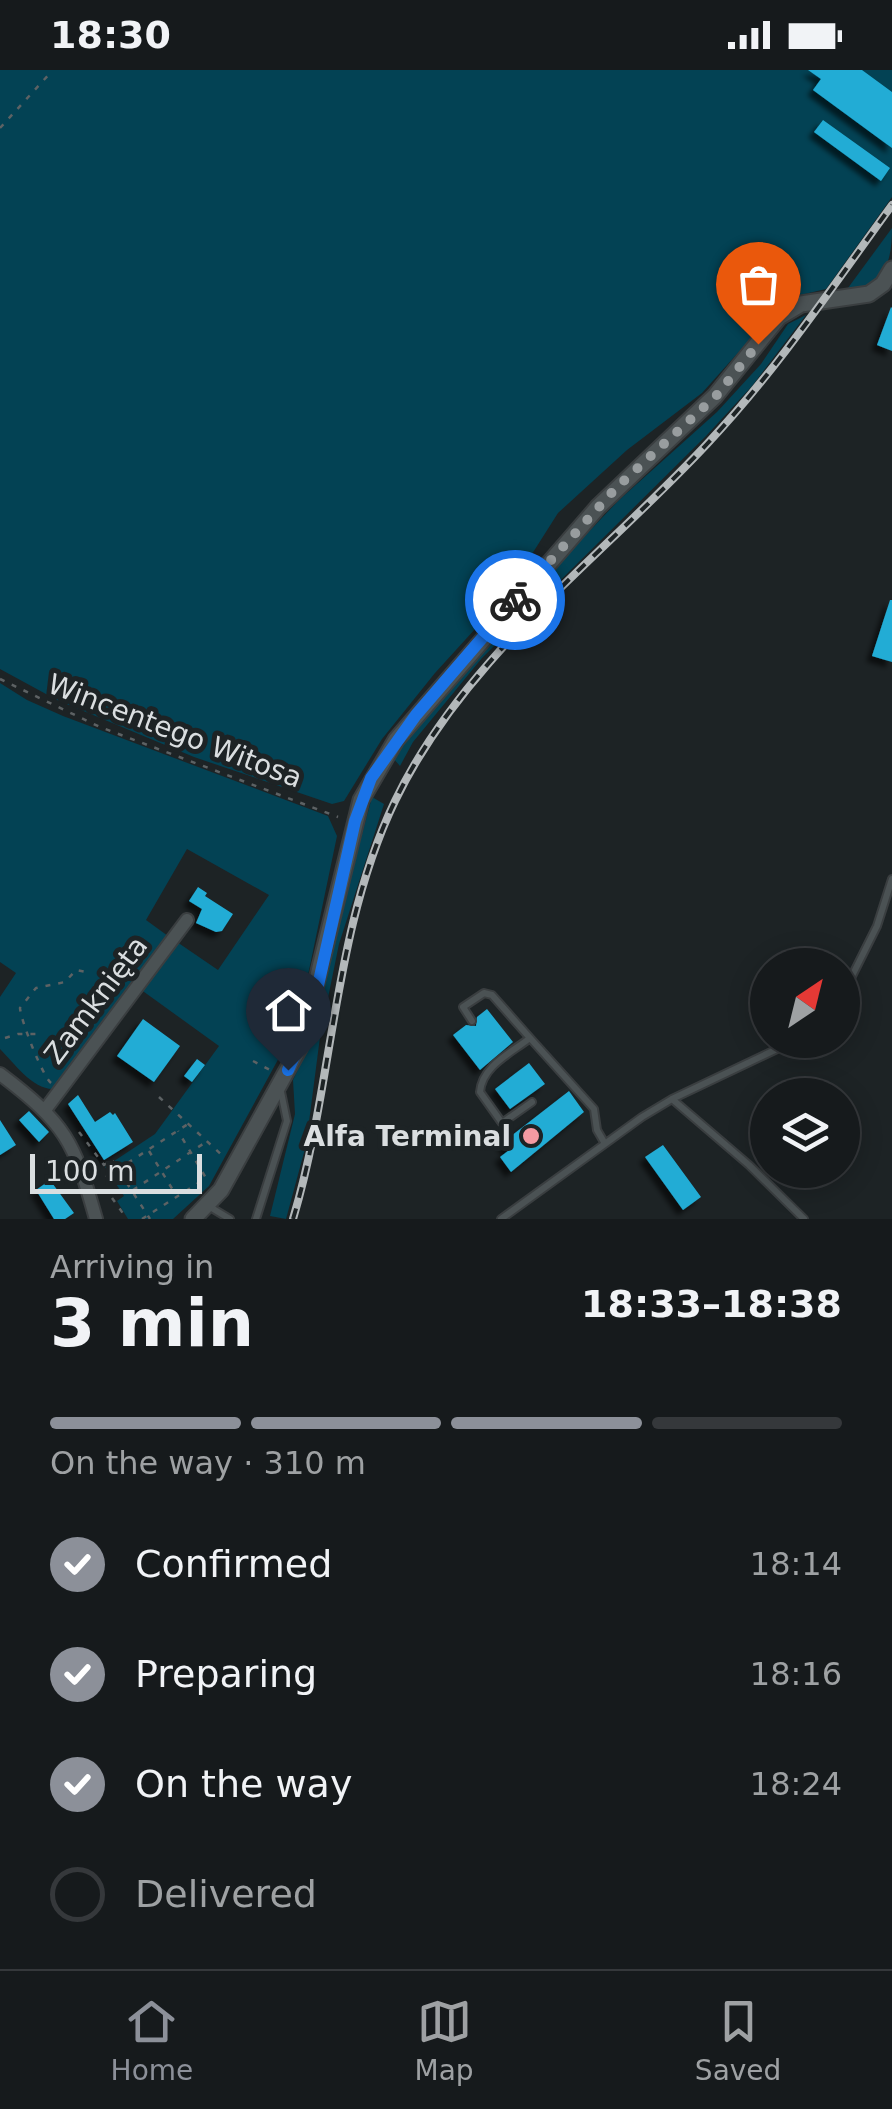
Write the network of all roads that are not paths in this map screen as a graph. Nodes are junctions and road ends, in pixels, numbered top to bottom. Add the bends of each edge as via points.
1 (892, 269) edge
2 (892, 879) edge
3 (889, 897) edge
4 (187, 920) dead end
5 (860, 964) edge
6 (472, 1020) dead end
7 (530, 1038) junction
8 (758, 1058) edge
9 (0, 1074) edge
10 (279, 1080) junction
11 (672, 1099) junction
12 (532, 1102) dead end
13 (46, 1110) junction
14 (604, 1142) junction
15 (208, 1205) junction
16 (96, 1219) edge
17 (193, 1219) edge
18 (230, 1219) edge
19 (256, 1219) edge
20 (501, 1219) edge
21 (804, 1219) edge

1 - 10 street via 885,288 797,305 779,316 716,396 598,507 396,740 361,800 310,1021
2 - 3 lane
3 - 5 lane
4 - 13 street, Zamknięta
6 - 7 lane via 463,1007 484,992 492,994
7 - 12 lane via 487,1072 480,1092 502,1122
7 - 14 lane via 594,1109
8 - 11 lane
9 - 13 street, Zamknięta
10 - 15 street via 235,1168
10 - 19 lane via 287,1121
11 - 14 lane
11 - 21 lane
13 - 16 street, Zamknięta via 76,1152
14 - 20 lane
15 - 17 street
15 - 18 lane

